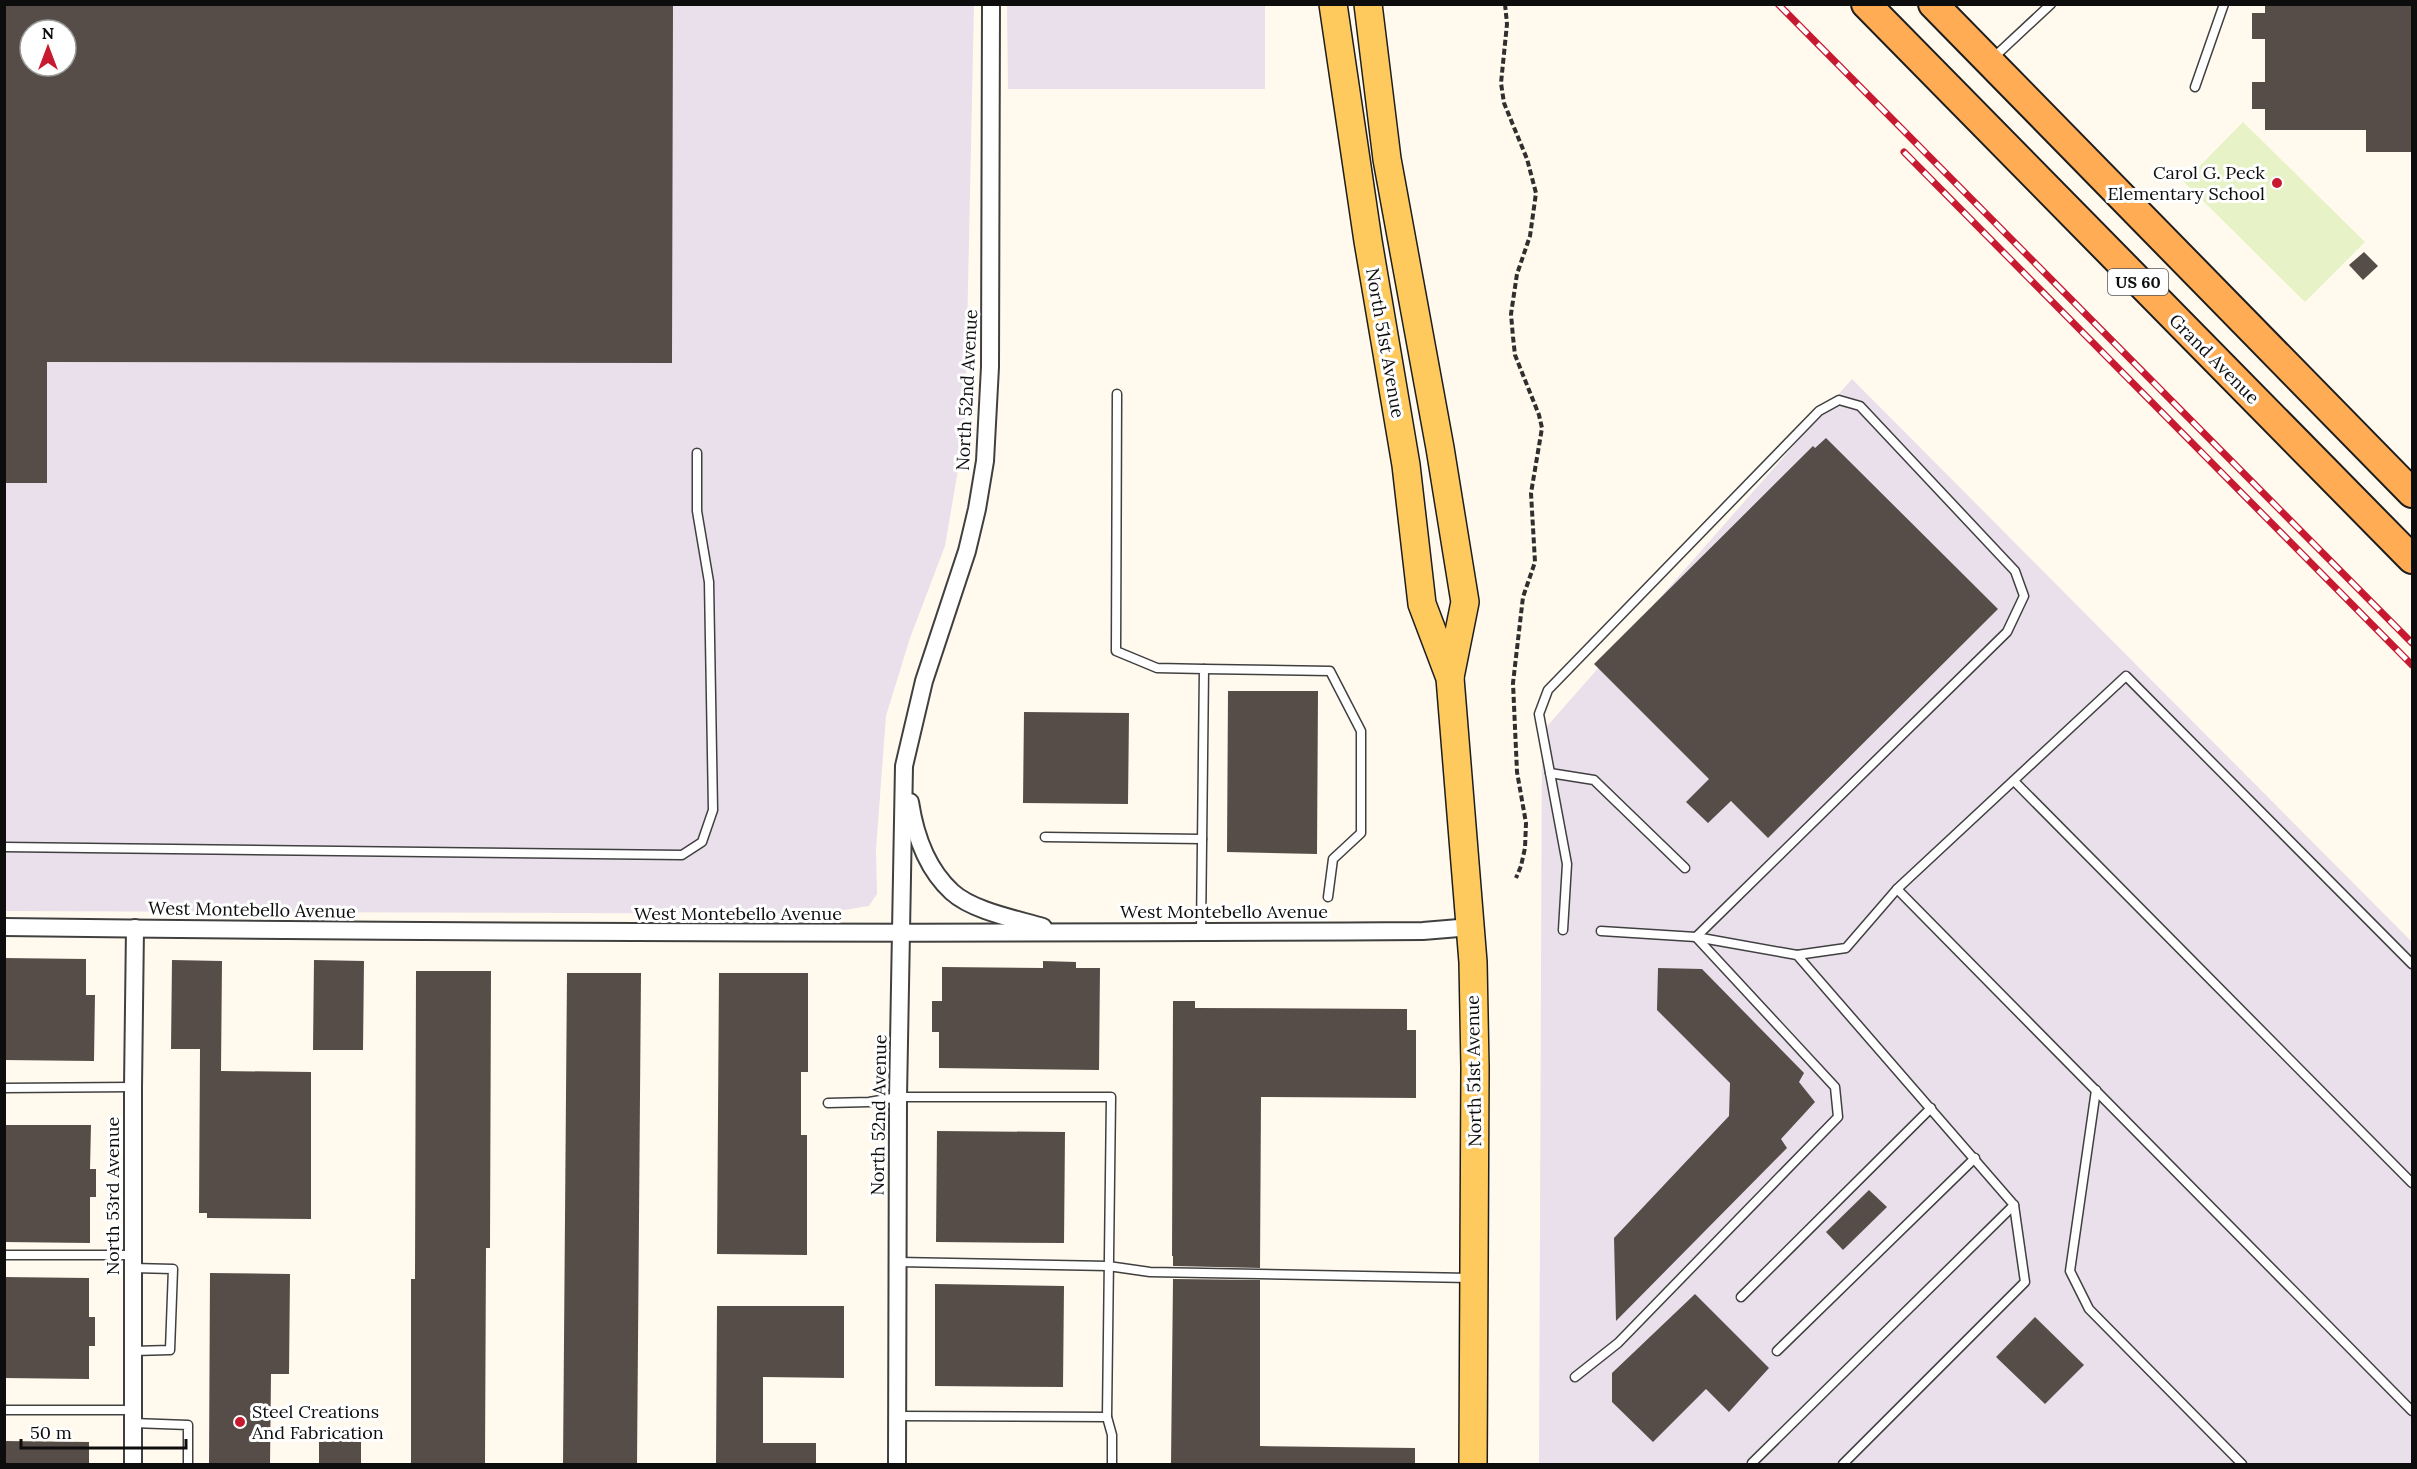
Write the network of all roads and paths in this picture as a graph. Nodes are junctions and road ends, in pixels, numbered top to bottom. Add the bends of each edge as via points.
1 (991, 4) edge
2 (1333, 4) edge
3 (1368, 4) edge
4 (1505, 4) edge
5 (1866, 4) edge
6 (1933, 4) edge
7 (2051, 4) edge
8 (2223, 4) edge
9 (1989, 62) junction
10 (2194, 87) dead end
11 (1117, 394) dead end
12 (697, 453) dead end
13 (2412, 493) edge
14 (2412, 559) edge
15 (1204, 669) junction
16 (1450, 678) junction
17 (904, 766) junction
18 (1550, 773) junction
19 (2014, 781) junction
20 (1045, 837) dead end
21 (1202, 839) junction
22 (4, 847) edge
23 (1685, 868) dead end
24 (1516, 878) dead end
25 (1897, 889) junction
26 (1328, 897) dead end
27 (4, 927) edge
28 (1471, 927) junction
29 (135, 928) junction
30 (1563, 930) dead end
31 (1600, 931) dead end
32 (1059, 932) junction
33 (1201, 932) junction
34 (901, 934) junction
35 (1696, 937) junction
36 (1797, 955) junction
37 (2412, 964) edge
38 (133, 1087) junction
39 (4, 1088) edge
40 (2096, 1090) junction
41 (898, 1097) junction
42 (828, 1103) dead end
43 (1930, 1108) junction
44 (1975, 1158) junction
45 (2412, 1183) edge
46 (2014, 1205) junction
47 (4, 1255) edge
48 (133, 1262) junction
49 (898, 1262) junction
50 (1108, 1266) junction
51 (1473, 1278) junction
52 (1741, 1296) dead end
53 (133, 1351) junction
54 (1778, 1351) dead end
55 (1575, 1377) dead end
56 (4, 1410) edge
57 (2412, 1411) edge
58 (897, 1416) junction
59 (133, 1417) junction
60 (1107, 1417) junction
61 (1752, 1463) edge
62 (133, 1464) edge
63 (188, 1464) edge
64 (897, 1464) edge
65 (1112, 1464) edge
66 (1473, 1464) edge
67 (1843, 1464) edge
68 (2242, 1464) edge

1 - 17 street, North 52nd Avenue via 990,367 985,461 967,551 924,681
2 - 16 main road, North 51st Avenue via 1406,465 1422,604
3 - 16 main road, North 51st Avenue via 1387,159 1465,602
4 - 24 path via 1507,24 1501,83 1504,103 1527,159 1536,194 1530,236 1517,274 1511,314 1513,337 1515,355 1542,429 1531,493 1535,562 1523,597 1513,683 1517,772 1526,823 1525,848
5 - 14 highway, Grand Avenue / US 60
6 - 9 highway, US 60
7 - 9 lane
8 - 10 lane
9 - 13 highway, US 60
11 - 15 lane via 1116,651 1157,668
12 - 22 lane via 697,511 709,582 712,810 702,842 682,855
15 - 21 lane
15 - 26 lane via 1330,671 1361,730 1361,833 1333,859
16 - 28 main road, North 51st Avenue
17 - 32 street, North 52nd Avenue via 914,830 931,865 953,893 997,914
17 - 34 street, North 52nd Avenue
18 - 23 lane via 1594,780
18 - 30 lane via 1566,864
18 - 35 lane via 1539,714 1548,690 1819,411 1839,400 1860,406 2015,571 2024,596 2007,632
19 - 25 lane
19 - 37 lane via 2126,676
19 - 45 lane
20 - 21 lane
21 - 33 lane
25 - 36 lane via 1846,948
25 - 40 lane
27 - 29 street, West Montebello Avenue
28 - 33 street, West Montebello Avenue via 1423,931
28 - 51 main road, North 51st Avenue via 1475,1067
29 - 34 street, West Montebello Avenue
29 - 38 street, North 53rd Avenue
31 - 35 lane
32 - 33 street, West Montebello Avenue
32 - 34 street, West Montebello Avenue
34 - 41 street, North 52nd Avenue
35 - 36 lane
35 - 55 lane via 1834,1088 1838,1118 1618,1343
36 - 43 lane
38 - 39 lane
38 - 48 street, North 53rd Avenue
40 - 57 lane
40 - 68 lane via 2070,1270 2089,1309
41 - 42 lane
41 - 49 street, North 52nd Avenue
41 - 50 lane via 1111,1097
43 - 44 lane
43 - 52 lane
44 - 46 lane
44 - 54 lane
46 - 61 lane
46 - 67 lane via 2025,1282
47 - 48 lane
48 - 53 street, North 53rd Avenue
48 - 53 lane via 173,1269 170,1350
49 - 50 lane
49 - 58 street, North 52nd Avenue
50 - 51 lane via 1150,1272
50 - 60 lane
51 - 66 main road, North 51st Avenue
53 - 59 street, North 53rd Avenue
56 - 59 lane
58 - 60 lane
58 - 64 street, North 52nd Avenue
59 - 62 street, North 53rd Avenue
59 - 63 lane via 188,1425
60 - 65 lane via 1112,1435

